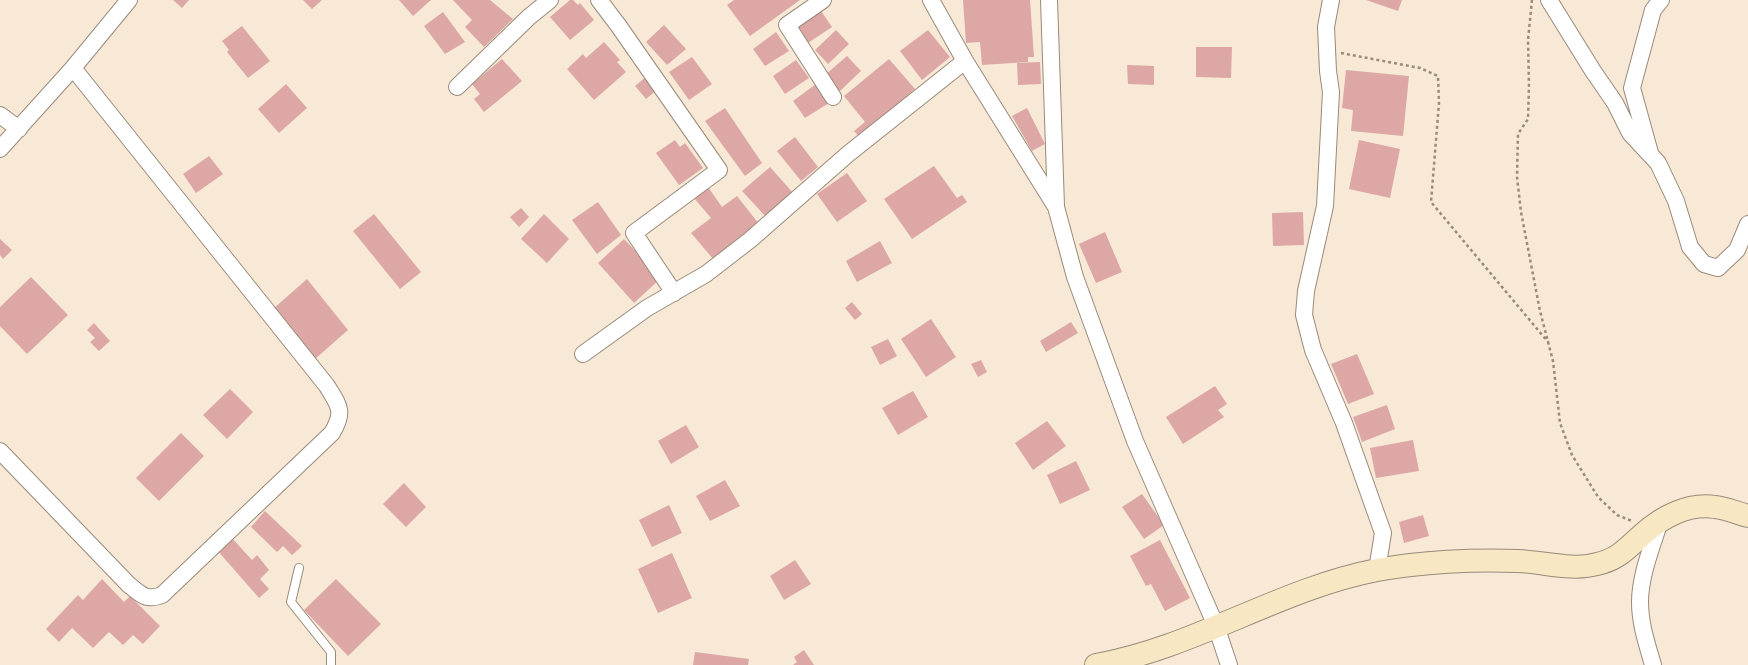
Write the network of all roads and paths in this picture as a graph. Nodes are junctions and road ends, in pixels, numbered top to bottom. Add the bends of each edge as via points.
1 (129, 0) edge
2 (550, 0) edge
3 (599, 0) edge
4 (823, 0) edge
5 (931, 0) edge
6 (1048, 0) edge
7 (1331, 0) edge
8 (1532, 0) edge
9 (1549, 0) edge
10 (1661, 0) edge
11 (1327, 51) junction
12 (965, 61) junction
13 (72, 68) junction
14 (457, 87) dead end
15 (833, 97) dead end
16 (0, 115) edge
17 (19, 129) junction
18 (0, 149) edge
19 (1650, 155) junction
20 (1056, 207) junction
21 (1748, 224) edge
22 (674, 293) junction
23 (1549, 343) junction
24 (583, 354) dead end
25 (0, 451) edge
26 (1748, 516) edge
27 (1660, 521) junction
28 (299, 568) dead end
29 (1377, 570) junction
30 (1216, 626) junction
31 (331, 665) edge
32 (1096, 665) edge
33 (1229, 665) edge
34 (1653, 665) edge

1 - 13 street
2 - 14 street
3 - 22 street via 718,170 634,233
4 - 15 street via 787,25
5 - 12 street
6 - 20 street
7 - 11 street via 1326,27
8 - 23 path via 1528,40 1528,119 1518,134 1518,177 1521,212 1540,311
9 - 19 street via 1615,103 1630,133
10 - 19 street via 1653,10 1632,88
11 - 23 path via 1420,68 1438,76 1439,103 1431,202
11 - 29 street via 1331,92 1325,206 1306,291 1304,315 1313,350 1344,423 1383,533
12 - 20 street
12 - 22 street via 848,154 750,240 706,274
13 - 17 street
13 - 25 street via 327,386 338,404 340,420 332,433 162,595 153,599 141,595 129,585
16 - 17 street
17 - 18 street
19 - 21 street via 1658,163 1676,201 1690,247 1704,264 1718,268 1737,250
20 - 30 street via 1075,277 1135,440
22 - 24 street via 647,308
23 - 27 path via 1554,361 1560,423 1572,455 1598,498 1617,515 1635,523
26 - 27 street via 1714,506 1682,509
27 - 29 street via 1621,555 1598,564 1577,567 1518,561 1426,563
27 - 34 street via 1646,565 1640,601 1643,631
28 - 31 lane via 291,602 331,652
29 - 30 street via 1314,586
30 - 32 street via 1146,652
30 - 33 street

